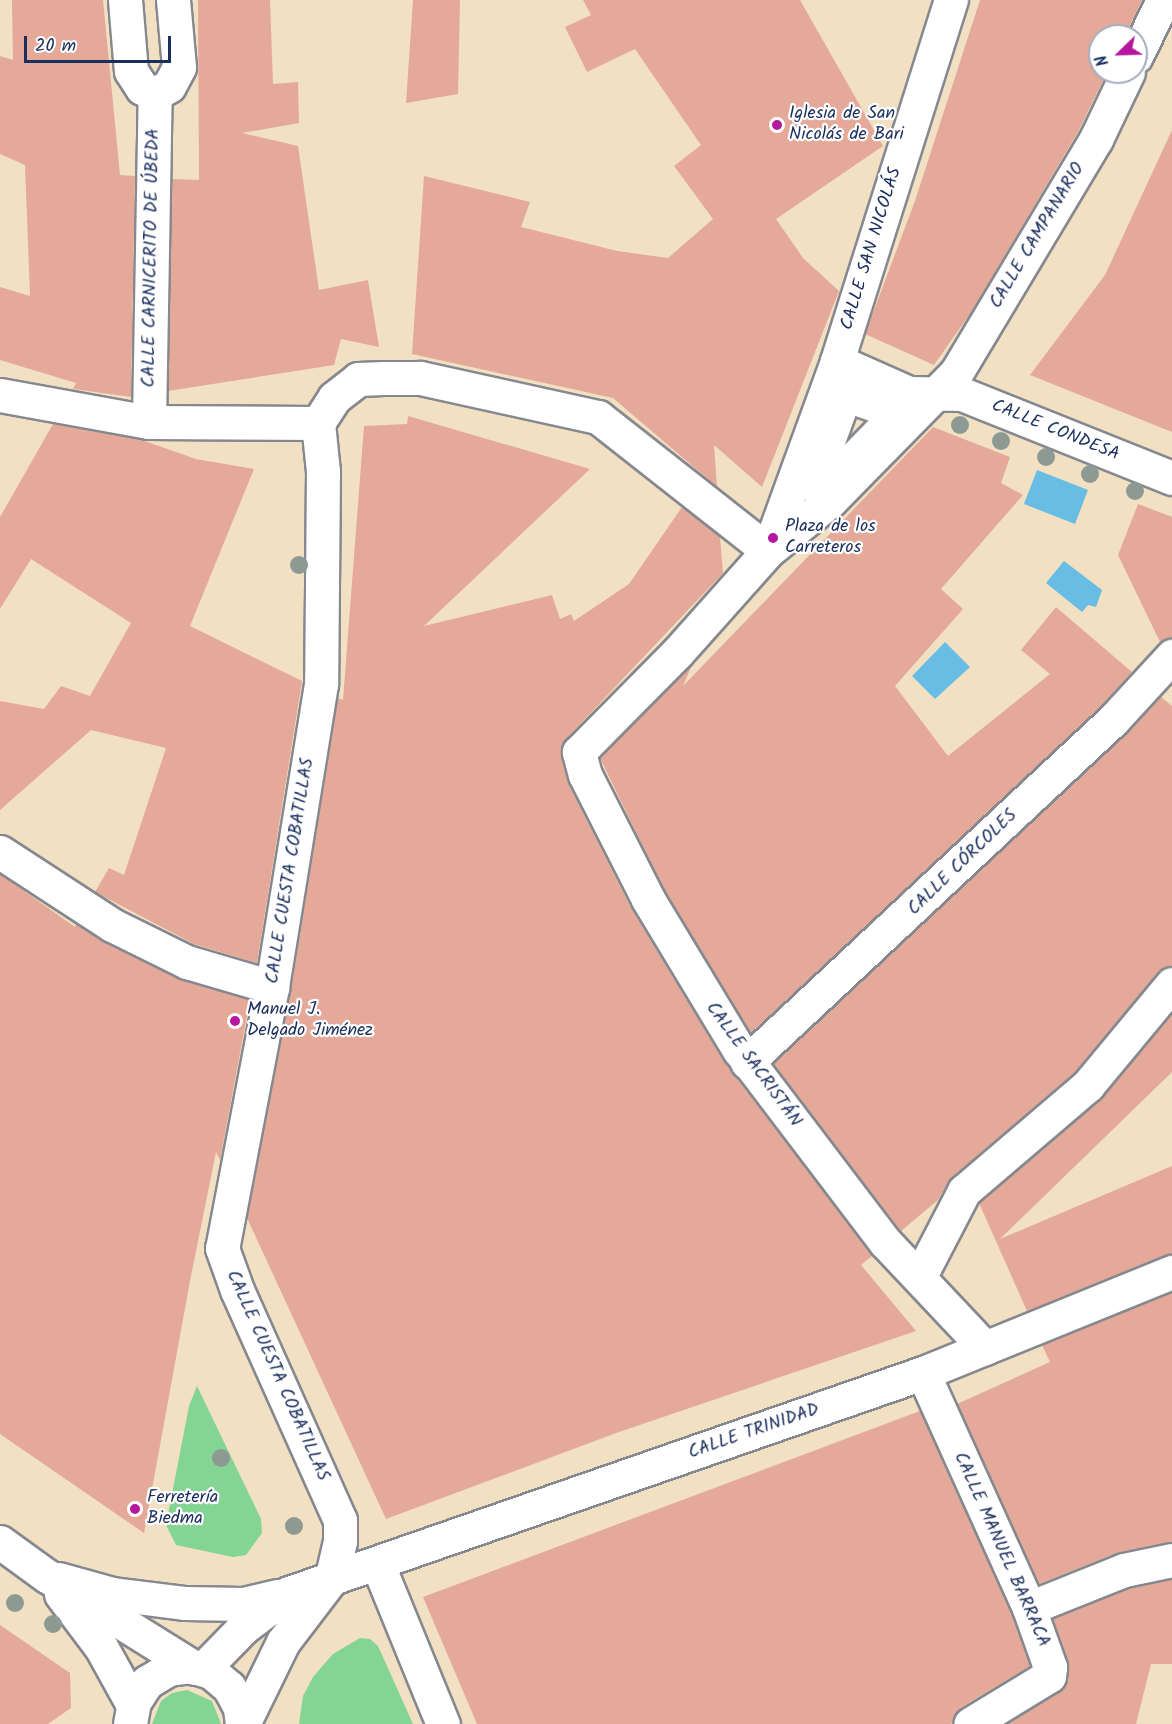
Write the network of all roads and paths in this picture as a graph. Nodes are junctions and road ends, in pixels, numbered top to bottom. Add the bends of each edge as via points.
1 (125, 0) edge
2 (173, 0) edge
3 (951, 0) edge
4 (1162, 0) edge
5 (1148, 30) edge
6 (1122, 84) edge
7 (155, 94) junction
8 (837, 361) junction
9 (937, 393) junction
10 (0, 395) edge
11 (149, 422) junction
12 (318, 423) junction
13 (1172, 478) edge
14 (768, 551) junction
15 (1172, 656) edge
16 (0, 852) edge
17 (1172, 984) edge
18 (272, 987) junction
19 (747, 1062) junction
20 (1172, 1272) edge
21 (920, 1276) junction
22 (985, 1348) junction
23 (923, 1373) junction
24 (0, 1542) edge
25 (1172, 1560) edge
26 (378, 1565) junction
27 (47, 1576) junction
28 (331, 1579) junction
29 (289, 1593) junction
30 (1029, 1608) junction
31 (199, 1668) junction
32 (129, 1718) edge
33 (242, 1724) edge
34 (443, 1724) edge
35 (970, 1724) edge

1 - 7 street via 131,71 141,88
2 - 7 street via 179,67 169,86
3 - 8 street, CALLE SAN NICOLÁS
4 - 5 street
6 - 9 street, CALLE CAMPANARIO via 1084,160 956,373
7 - 11 street, CALLE CARNICERITO DE ÚBEDA
8 - 9 street via 909,393
8 - 14 street
9 - 13 street, CALLE CONDESA via 962,394
9 - 14 street via 831,500
10 - 11 street
11 - 12 street
12 - 14 street via 334,398 358,379 384,378 420,378 598,417
12 - 18 street, CALLE CUESTA COBATILLAS via 323,471 321,684
14 - 19 street, CALLE SACRISTÁN via 678,653 579,752 585,775 648,899 708,1004
15 - 19 street, CALLE CÓRCOLES via 1114,719
16 - 18 street via 112,926 187,962
17 - 21 street via 1088,1085 964,1191
18 - 28 street, CALLE CUESTA COBATILLAS via 222,1248 340,1520 340,1541
19 - 21 street, CALLE SACRISTÁN via 885,1242
20 - 22 street, CALLE TRINIDAD
21 - 22 street, CALLE SACRISTÁN
22 - 23 street, CALLE TRINIDAD
23 - 26 street, CALLE TRINIDAD
23 - 30 street, CALLE MANUEL BARRACA
24 - 27 street
25 - 30 street via 1124,1570
26 - 28 street, CALLE TRINIDAD
26 - 34 street
27 - 29 street via 113,1594 185,1603 243,1604
27 - 31 street
27 - 32 street via 83,1620
28 - 29 street, CALLE TRINIDAD
28 - 33 street via 283,1642
29 - 31 street, CALLE TRINIDAD
30 - 35 street, CALLE MANUEL BARRACA via 1047,1652 1049,1676
31 - 32 street via 176,1667 154,1676 140,1690
31 - 33 street via 232,1690

